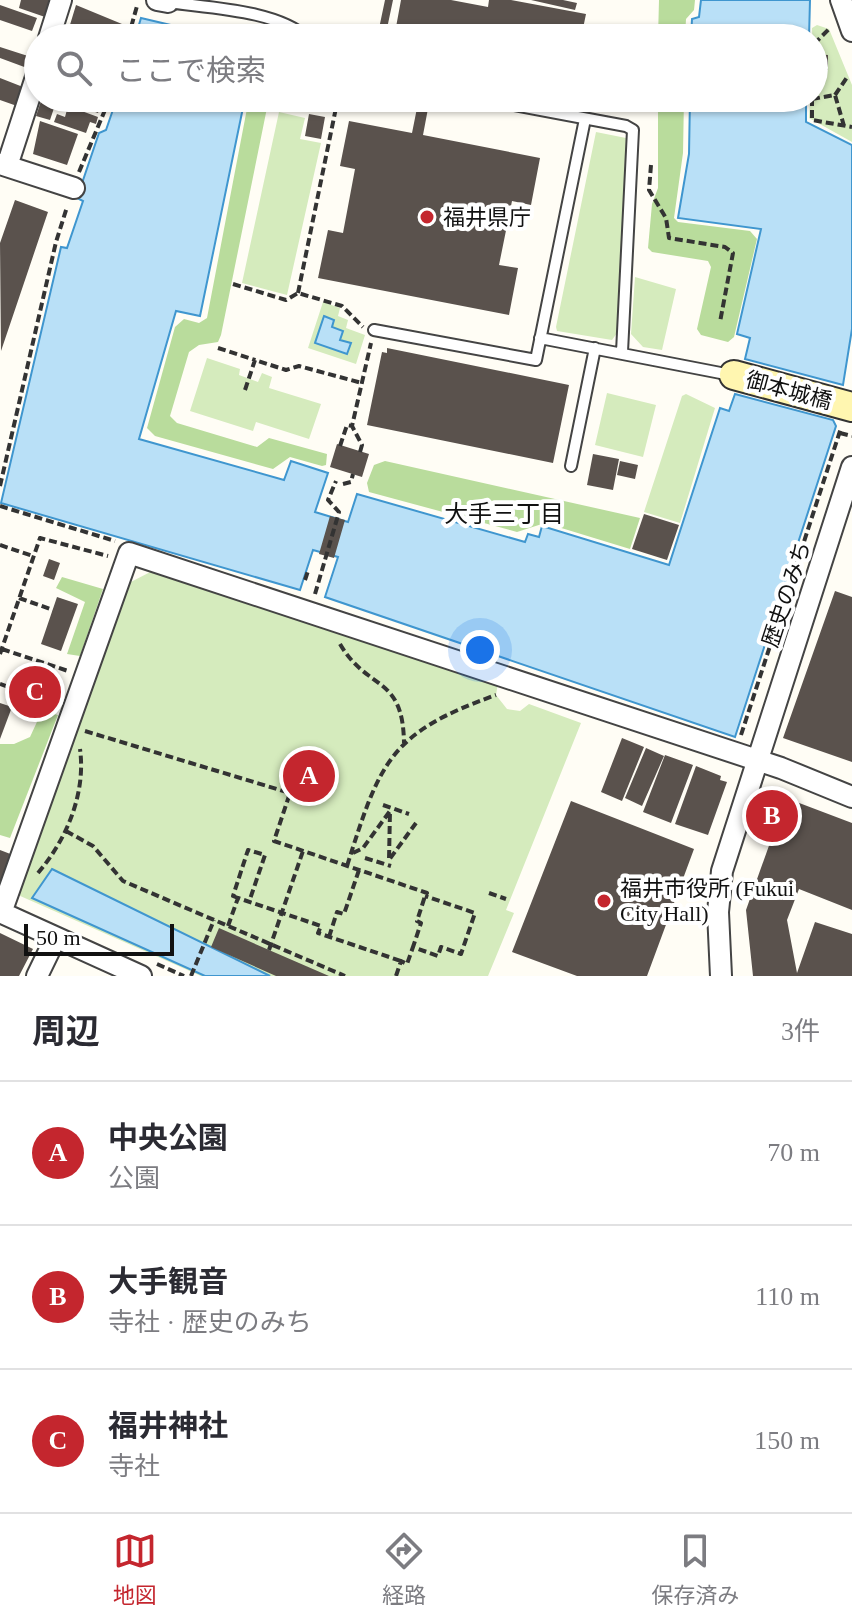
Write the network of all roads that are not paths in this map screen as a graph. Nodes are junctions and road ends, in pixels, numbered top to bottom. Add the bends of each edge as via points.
1 (61, 0) edge
2 (162, 1) edge
3 (845, 4) edge
4 (53, 24) edge
5 (286, 24) edge
6 (852, 31) edge
7 (24, 110) edge
8 (549, 112) edge
9 (585, 119) junction
10 (4, 165) edge
11 (74, 188) road end
12 (374, 330) road end
13 (540, 338) junction
14 (595, 348) junction
15 (622, 352) junction
16 (734, 375) joint
17 (846, 413) edge
18 (571, 466) dead end
19 (852, 467) edge
20 (757, 761) junction
21 (852, 797) edge
22 (0, 912) edge
23 (55, 939) junction
24 (134, 975) edge
25 (37, 976) edge
26 (721, 976) edge

1 - 4 street
2 - 5 lane
3 - 6 street
7 - 10 street
8 - 9 lane
9 - 13 lane
9 - 15 lane via 630,127 634,134
10 - 11 street
12 - 13 lane via 536,360
13 - 14 lane
14 - 15 lane
14 - 18 lane
15 - 16 lane
16 - 17 main road, 御本城橋
19 - 20 street, 歴史のみち
20 - 21 street
20 - 22 street via 121,551 85,677
20 - 26 street, 歴史のみち via 722,871
22 - 23 street
23 - 24 street
23 - 25 street

